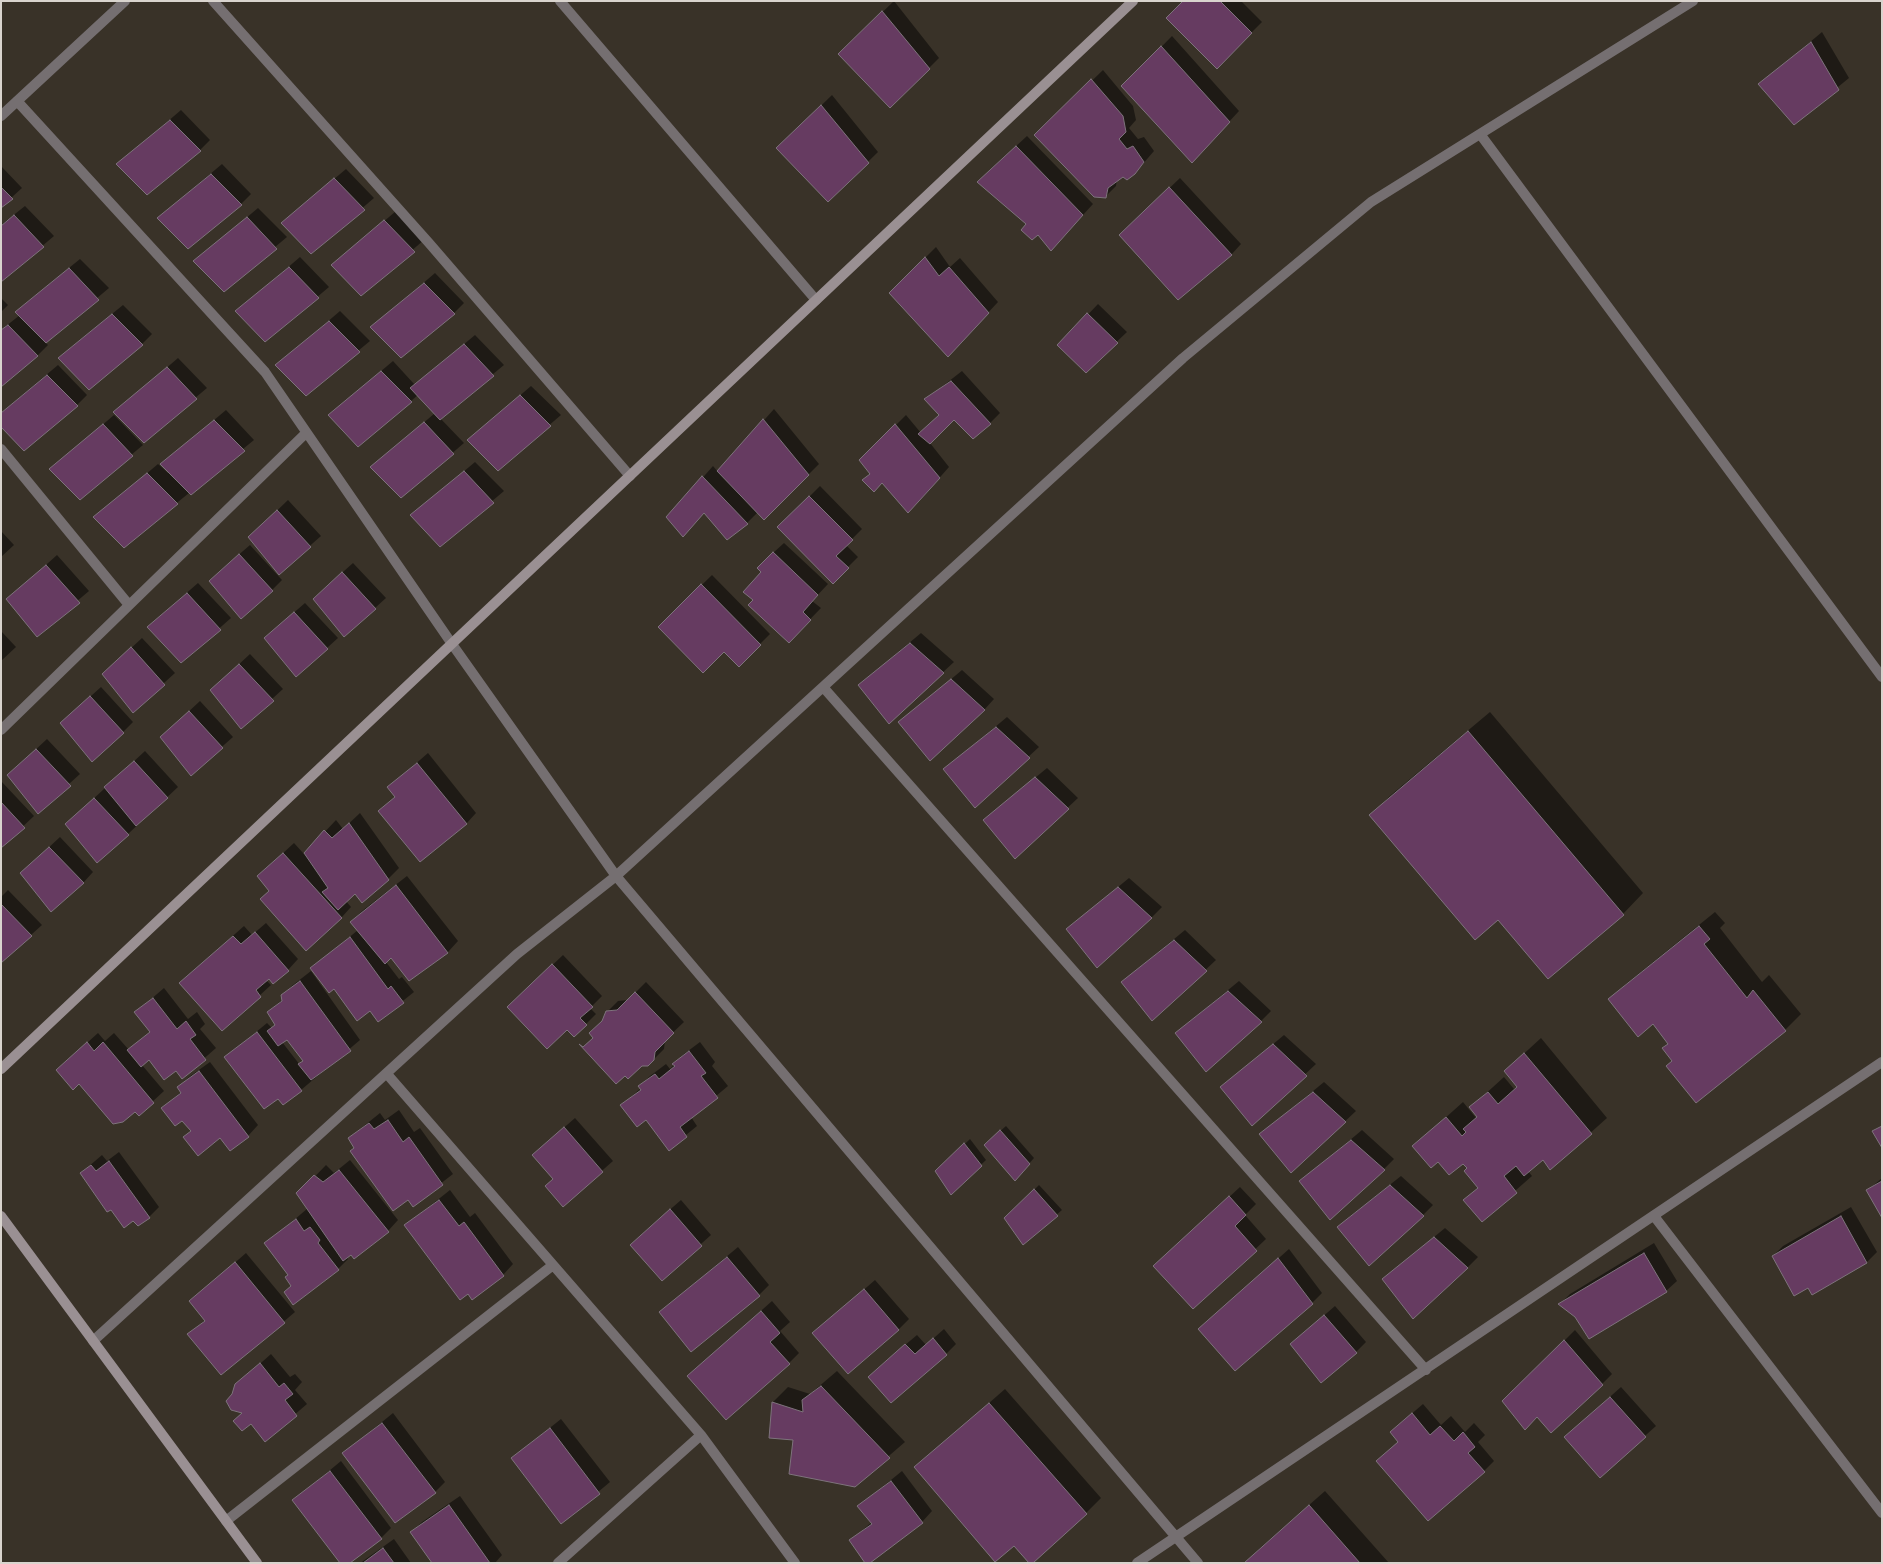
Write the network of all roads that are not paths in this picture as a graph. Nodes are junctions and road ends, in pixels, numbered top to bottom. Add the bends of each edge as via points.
1 (125, 1) edge
2 (212, 1) edge
3 (560, 1) edge
4 (1133, 1) edge
5 (1693, 1) edge
6 (17, 101) junction
7 (1, 116) edge
8 (1480, 134) junction
9 (816, 300) junction
10 (306, 433) junction
11 (1, 449) edge
12 (630, 476) junction
13 (129, 605) junction
14 (452, 644) junction
15 (1882, 676) edge
16 (823, 687) junction
17 (1, 730) edge
18 (616, 876) junction
19 (1882, 1062) edge
20 (1, 1069) edge
21 (387, 1074) junction
22 (1, 1216) edge
23 (1654, 1216) junction
24 (553, 1265) junction
25 (93, 1341) junction
26 (1426, 1370) junction
27 (701, 1435) junction
28 (1882, 1513) edge
29 (226, 1521) junction
30 (1178, 1537) junction
31 (257, 1563) edge
32 (558, 1563) edge
33 (795, 1563) edge
34 (1137, 1563) edge
35 (1198, 1563) edge

1 - 6 street
2 - 12 street via 429,243
3 - 9 street
4 - 9 street
5 - 8 street
6 - 7 street
6 - 10 street via 265,372
8 - 15 street
8 - 16 street via 1370,202 1184,358
9 - 12 street
10 - 13 street
10 - 14 street
11 - 13 street
12 - 14 street
13 - 17 street
14 - 18 street
14 - 20 street
16 - 18 street
16 - 26 street
18 - 21 street via 517,954
18 - 30 street
19 - 23 street
21 - 24 street
21 - 25 street
22 - 25 street
23 - 26 street
23 - 28 street
24 - 27 street
24 - 29 street
25 - 29 street
26 - 30 street
27 - 32 street
27 - 33 street
29 - 31 street
30 - 34 street
30 - 35 street

